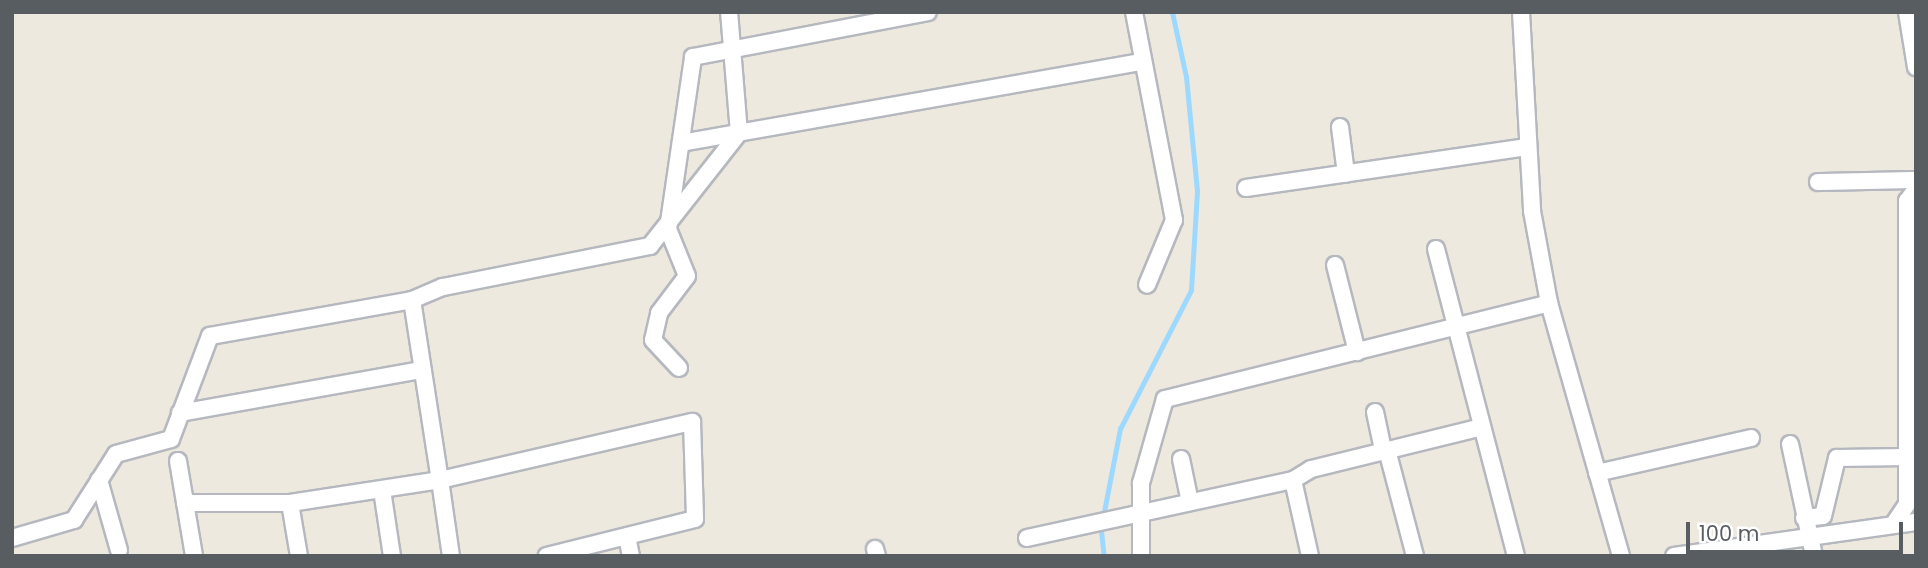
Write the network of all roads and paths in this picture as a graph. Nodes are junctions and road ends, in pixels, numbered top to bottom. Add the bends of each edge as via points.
1 (729, 12) edge
2 (928, 12) edge
3 (1134, 12) edge
4 (1521, 12) edge
5 (1907, 12) edge
6 (732, 45) junction
7 (1142, 62) junction
8 (1916, 67) edge
9 (1340, 127) dead end
10 (739, 133) junction
11 (681, 143) junction
12 (1527, 147) junction
13 (1346, 174) junction
14 (1916, 180) edge
15 (1818, 182) dead end
16 (1246, 188) dead end
17 (1916, 189) edge
18 (668, 229) junction
19 (1436, 248) dead end
20 (1335, 265) dead end
21 (1911, 271) edge
22 (1147, 285) dead end
23 (412, 300) junction
24 (1549, 303) junction
25 (1457, 327) junction
26 (1357, 352) junction
27 (679, 368) dead end
28 (422, 370) junction
29 (1375, 412) dead end
30 (180, 413) junction
31 (1482, 427) junction
32 (1751, 438) dead end
33 (1790, 444) dead end
34 (1385, 451) junction
35 (1907, 457) junction
36 (1181, 459) dead end
37 (178, 461) dead end
38 (1597, 472) junction
39 (99, 480) junction
40 (440, 480) junction
41 (1293, 480) junction
42 (382, 490) junction
43 (1190, 502) junction
44 (185, 503) junction
45 (290, 503) junction
46 (1139, 512) junction
47 (1804, 518) junction
48 (1895, 522) junction
49 (1916, 522) edge
50 (1809, 535) junction
51 (627, 536) junction
52 (12, 538) edge
53 (1027, 538) dead end
54 (119, 550) dead end
55 (194, 556) edge
56 (299, 556) edge
57 (392, 556) edge
58 (451, 556) edge
59 (547, 556) edge
60 (631, 556) edge
61 (1141, 556) edge
62 (1310, 556) edge
63 (1415, 556) edge
64 (1516, 556) edge
65 (1621, 556) edge
66 (1674, 556) edge
67 (1814, 556) edge

1 - 6 street
2 - 6 street
3 - 7 street
4 - 12 street
5 - 8 street
6 - 10 street
6 - 11 street via 693,57
7 - 10 street
7 - 22 street via 1174,220
9 - 13 street
10 - 11 street
10 - 18 street
11 - 18 street
12 - 13 street
12 - 24 street
13 - 16 street
14 - 15 street
17 - 21 street via 1907,201
18 - 23 street via 650,246 443,287
18 - 27 street via 687,275 659,313 653,340
19 - 25 street
20 - 26 street
21 - 35 street
23 - 28 street
23 - 30 street via 210,336
24 - 25 street
24 - 38 street
25 - 26 street
25 - 31 street
26 - 46 street via 1165,400
28 - 30 street
28 - 40 street
29 - 34 street
30 - 39 street via 172,439 116,454
31 - 34 street
31 - 64 street
32 - 38 street
33 - 47 street
34 - 41 street via 1311,469
34 - 63 street
35 - 47 street via 1837,458 1823,516
35 - 48 street via 1908,504
36 - 43 street
37 - 44 street
38 - 65 street
39 - 52 street via 74,520
39 - 54 street
40 - 42 street
40 - 51 street via 692,422 695,519
40 - 58 street
41 - 43 street
41 - 62 street
42 - 45 street
42 - 57 street
43 - 46 street
44 - 45 street
44 - 55 street
45 - 56 street
46 - 53 street
46 - 61 street
47 - 50 street
48 - 49 street
48 - 50 street
50 - 66 street
50 - 67 street
51 - 59 street
51 - 60 street

